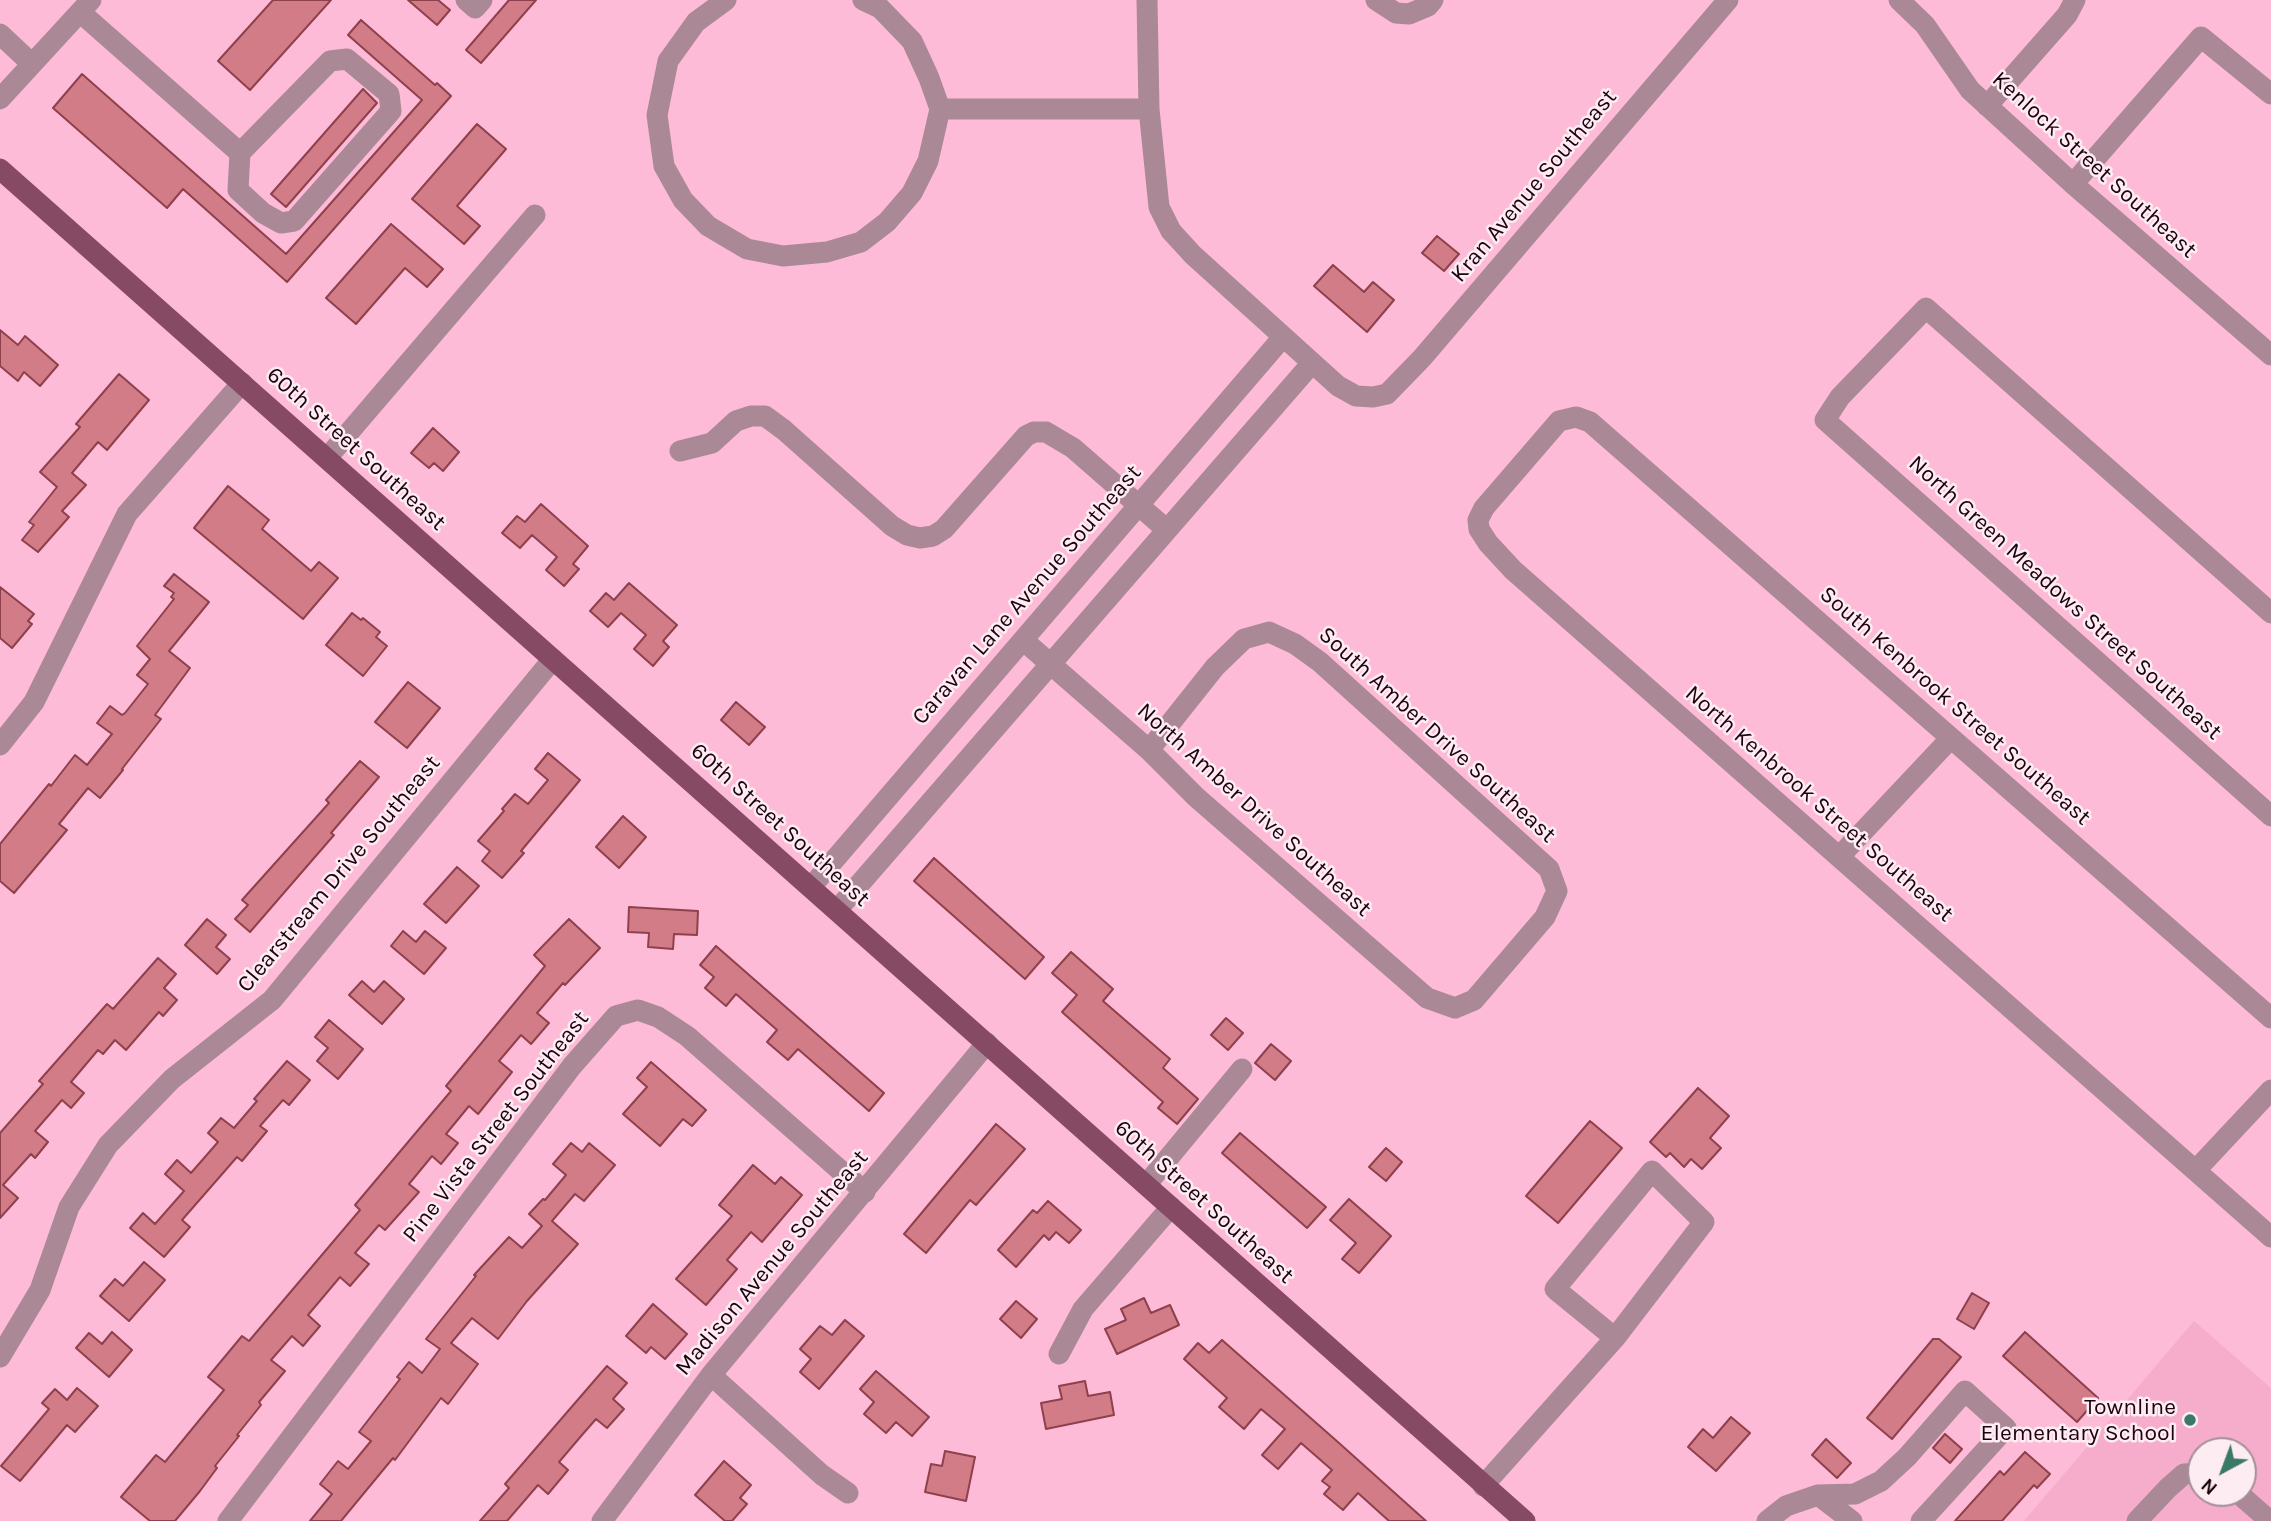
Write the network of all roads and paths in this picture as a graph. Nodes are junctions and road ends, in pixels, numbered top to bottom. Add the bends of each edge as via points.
1 (466, 0) edge
2 (482, 0) edge
3 (726, 0) edge
4 (863, 0) edge
5 (1147, 0) edge
6 (1376, 0) edge
7 (1433, 0) edge
8 (1728, 0) edge
9 (1899, 0) edge
10 (2075, 0) edge
11 (86, 6) edge
12 (0, 34) edge
13 (33, 64) junction
14 (2271, 94) edge
15 (0, 99) edge
16 (1987, 106) junction
17 (940, 109) junction
18 (1149, 109) junction
19 (240, 153) junction
20 (0, 169) edge
21 (2073, 184) junction
22 (535, 215) dead end
23 (1283, 337) junction
24 (2271, 355) edge
25 (1312, 363) junction
26 (242, 383) junction
27 (1604, 433) joint
28 (680, 451) dead end
29 (327, 458) junction
30 (1139, 505) junction
31 (1167, 530) junction
32 (2271, 613) edge
33 (1023, 640) junction
34 (553, 659) junction
35 (1051, 664) junction
36 (4, 730) edge
37 (1951, 738) junction
38 (1149, 750) junction
39 (2271, 816) edge
40 (1839, 857) junction
41 (811, 887) junction
42 (837, 910) junction
43 (1455, 1008) joint
44 (2271, 1018) edge
45 (987, 1043) junction
46 (1242, 1069) dead end
47 (2271, 1090) edge
48 (2196, 1170) junction
49 (1146, 1185) junction
50 (865, 1192) junction
51 (1171, 1207) junction
52 (2271, 1237) edge
53 (1615, 1338) junction
54 (1059, 1354) dead end
55 (0, 1357) edge
56 (711, 1375) junction
57 (2187, 1474) edge
58 (1483, 1486) junction
59 (848, 1493) dead end
60 (1818, 1495) junction
61 (2254, 1507) edge
62 (228, 1521) edge
63 (602, 1521) edge
64 (1525, 1521) edge
65 (1767, 1521) edge
66 (1852, 1521) edge
67 (1922, 1521) edge
68 (2137, 1521) edge
69 (2270, 1521) edge

1 - 2 street via 475,8
3 - 17 street via 696,22 668,61 657,115 664,166 683,200 708,226 747,249 783,256 827,252 861,242 887,222 912,193 928,162
4 - 17 street via 880,8 912,41
5 - 18 street
6 - 7 street via 1395,13 1409,13
8 - 25 street, Kran Avenue Southeast via 1387,394 1356,396
9 - 16 street, Kenlock Street Southeast via 1925,25 1970,90
10 - 16 street
11 - 13 street
11 - 19 street
12 - 13 street
13 - 15 street
14 - 21 street via 2201,37
16 - 21 street, Kenlock Street Southeast
17 - 18 street
18 - 23 street via 1159,207 1171,232
19 - 19 street via 330,61 347,59 389,94 391,111 294,221 281,223 237,190
20 - 26 main road, 60th Street Southeast
21 - 24 street, Kenlock Street Southeast
22 - 29 street
23 - 25 street
23 - 30 street, Caravan Lane Avenue Southeast
25 - 31 street
26 - 29 main road, 60th Street Southeast
26 - 36 street via 127,514 34,702
27 - 37 street, South Kenbrook Street Southeast
27 - 40 street, North Kenbrook Street Southeast via 1576,417 1559,421 1484,508 1479,529 1513,570
28 - 30 street via 712,443 736,421 765,416 892,526 920,538 944,528 1026,436 1046,432 1073,448
29 - 34 main road, 60th Street Southeast
30 - 31 street
30 - 33 street, Caravan Lane Avenue Southeast
31 - 35 street
32 - 39 street, North Green Meadows Street Southeast via 1926,308 1840,397 1825,419
33 - 35 street, North Amber Drive Southeast
33 - 41 street, Caravan Lane Avenue Southeast
34 - 41 main road, 60th Street Southeast
34 - 55 street, Clearstream Drive Southeast via 272,1000 172,1079 108,1145 69,1207 40,1290
35 - 38 street, North Amber Drive Southeast
35 - 42 street
37 - 40 street
37 - 44 street, South Kenbrook Street Southeast
38 - 43 street, North Amber Drive Southeast via 1358,940 1427,998
38 - 43 street, South Amber Drive Southeast via 1215,667 1244,639 1269,632 1320,662 1549,869 1557,891 1545,917 1474,1000
40 - 48 street, North Kenbrook Street Southeast
41 - 42 main road, 60th Street Southeast
42 - 45 main road, 60th Street Southeast
45 - 49 main road, 60th Street Southeast
45 - 50 street, Madison Avenue Southeast
46 - 49 street
47 - 48 street
48 - 52 street, North Kenbrook Street Southeast
49 - 51 main road, 60th Street Southeast
50 - 56 street, Madison Avenue Southeast
50 - 62 street, Pine Vista Street Southeast via 687,1036 638,1010 616,1016 572,1066
51 - 54 street via 1083,1309
51 - 58 main road, 60th Street Southeast
53 - 53 street via 1704,1222 1652,1171 1555,1290
53 - 58 street
56 - 59 street
56 - 63 street, Madison Avenue Southeast
57 - 68 street
58 - 64 main road, 60th Street Southeast
60 - 65 street via 1786,1506
60 - 66 street
60 - 67 street via 1855,1494 1881,1481 1965,1391 2006,1428
61 - 69 street

